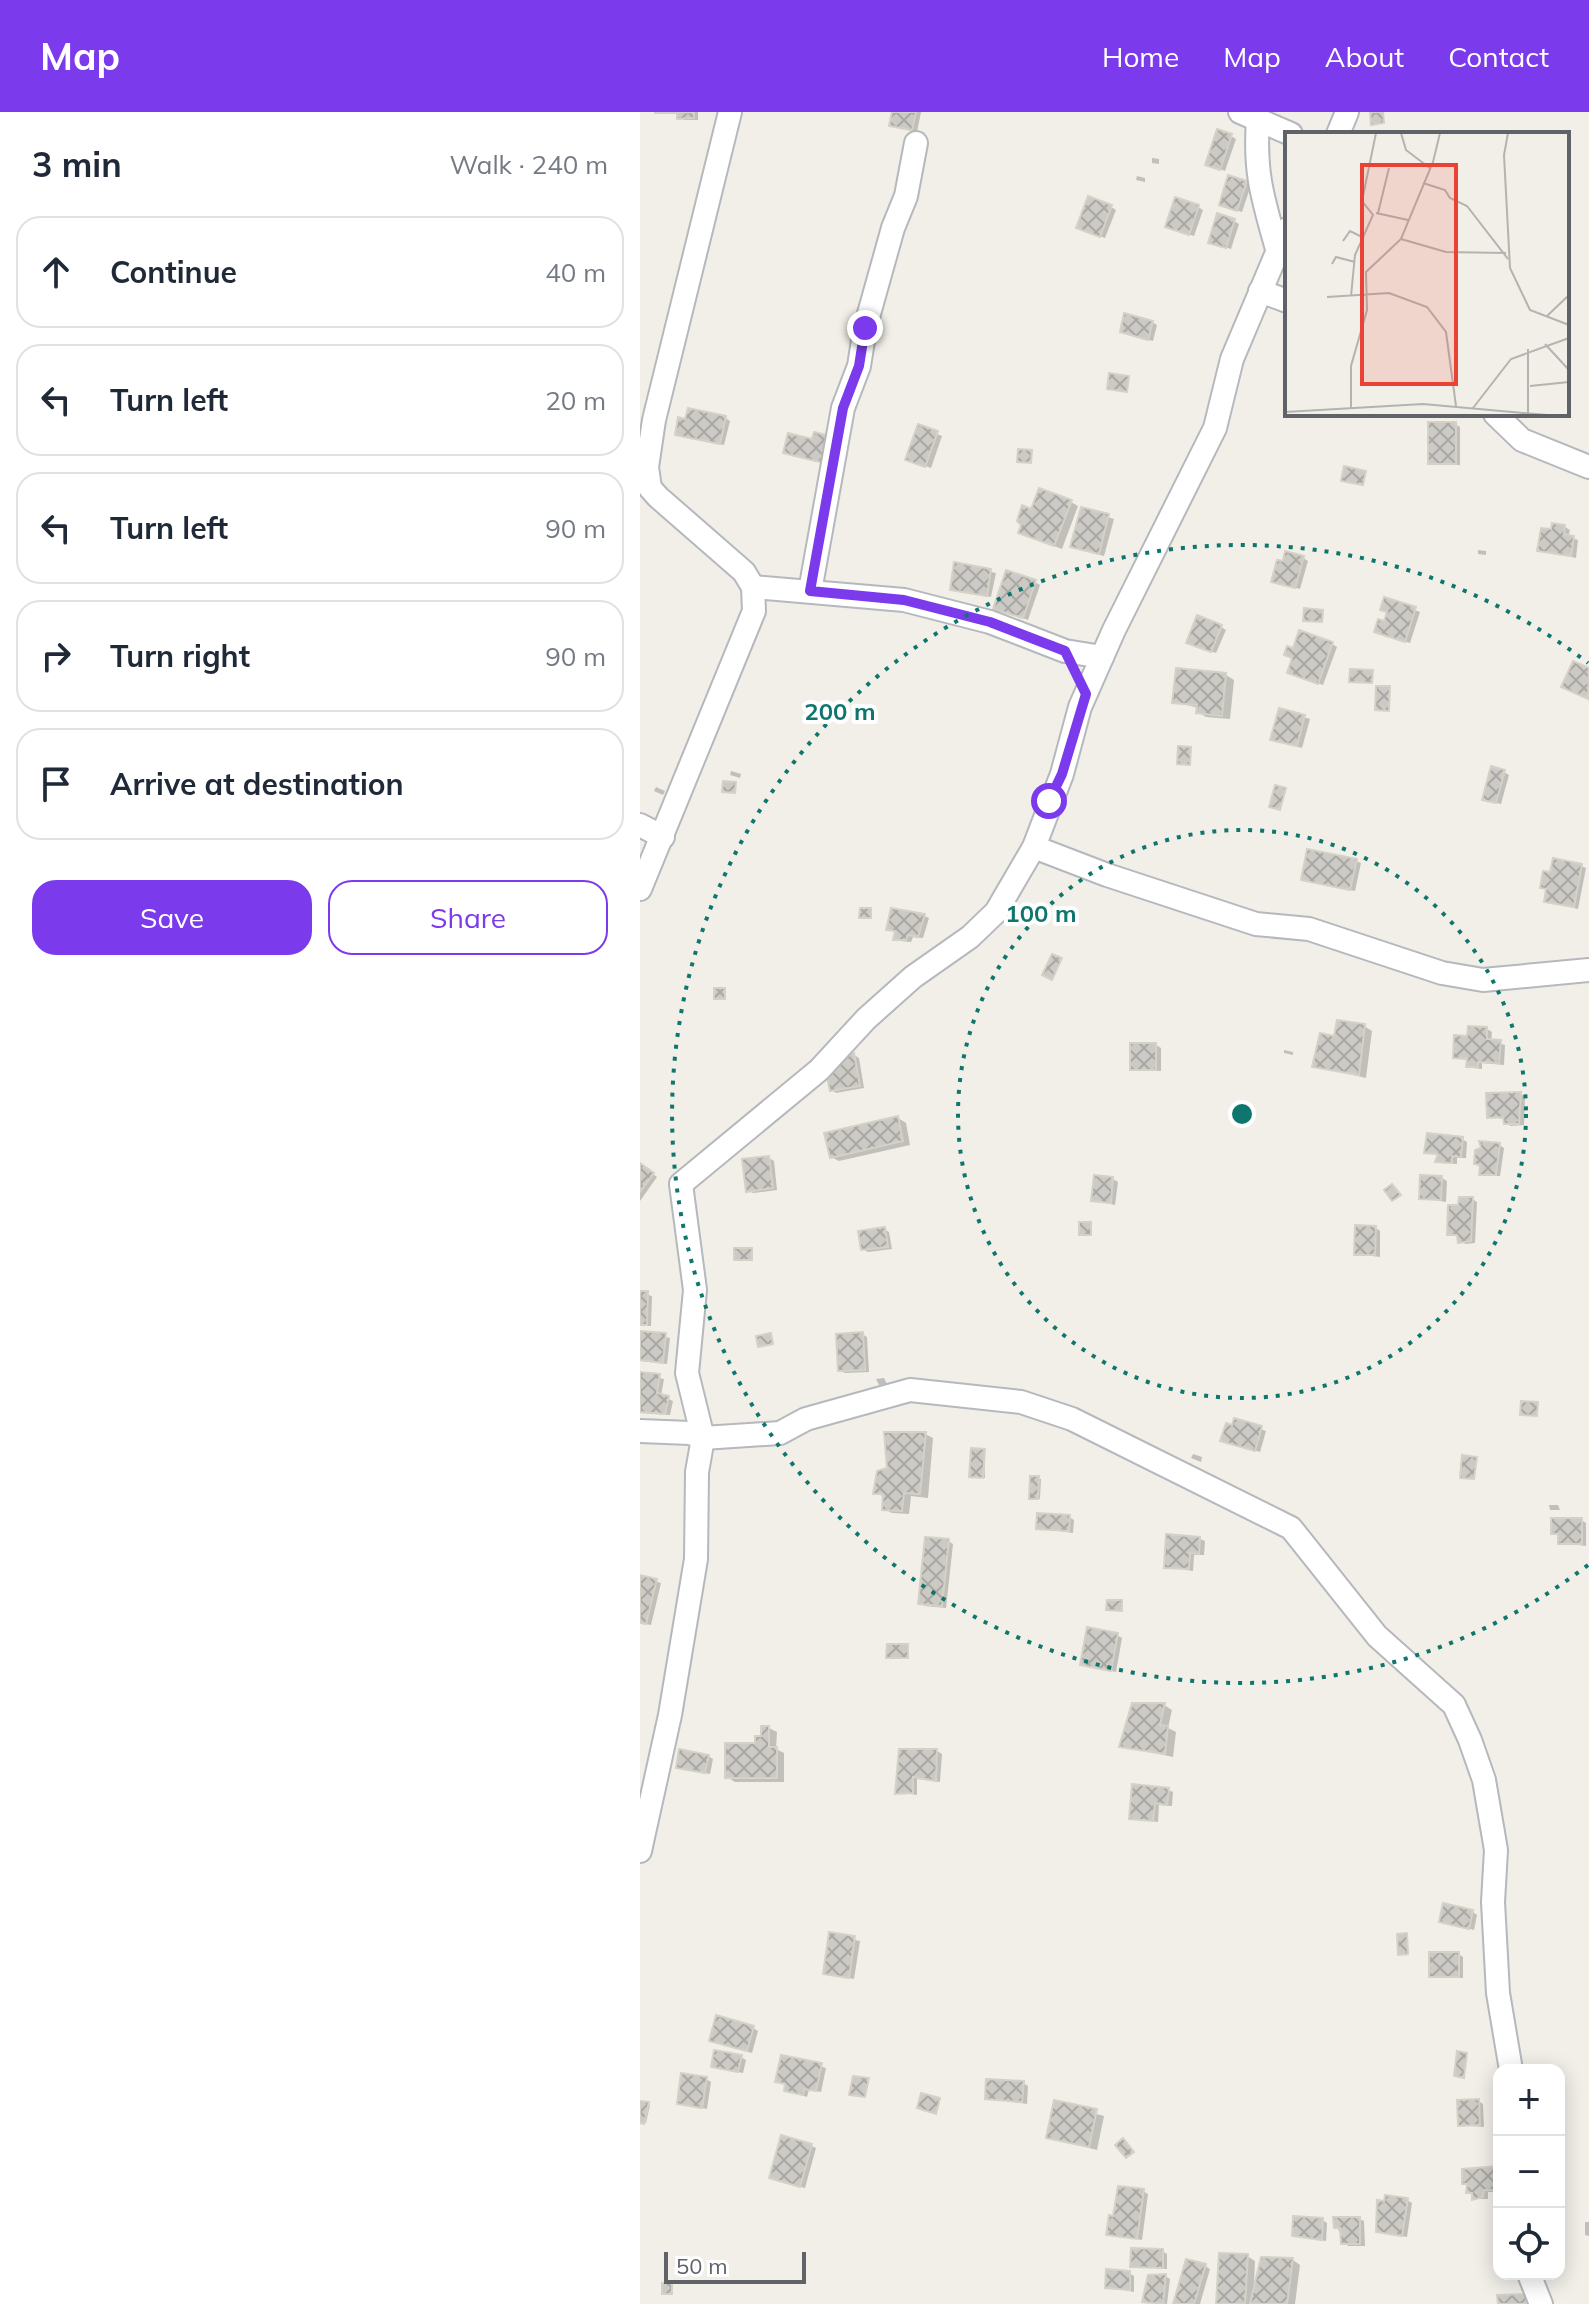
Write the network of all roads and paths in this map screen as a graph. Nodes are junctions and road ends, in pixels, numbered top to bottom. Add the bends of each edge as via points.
1 (730, 112) edge
2 (1347, 112) edge
3 (1249, 116) edge
4 (1286, 132) edge
5 (1339, 132) edge
6 (916, 143) dead end
7 (1282, 239) edge
8 (1260, 291) junction
9 (1285, 300) edge
10 (1497, 416) edge
11 (1589, 467) edge
12 (753, 587) junction
13 (810, 591) junction
14 (1065, 651) junction
15 (1102, 657) junction
16 (1086, 694) junction
17 (640, 825) edge
18 (663, 837) junction
19 (1034, 847) junction
20 (640, 889) edge
21 (1589, 970) edge
22 (640, 1431) edge
23 (703, 1438) junction
24 (640, 1851) edge
25 (1510, 2064) edge
26 (1531, 2280) edge
27 (1541, 2304) edge

1 - 12 street via 669,350 647,467 650,488 744,572
2 - 5 street
3 - 4 street
3 - 7 street via 1258,183
6 - 13 street via 906,196 843,408
7 - 8 street
8 - 9 street
8 - 15 street via 1232,359 1215,428
10 - 11 street via 1522,440
12 - 13 street
12 - 18 street via 754,611
13 - 14 street via 904,600 990,622
14 - 15 street
14 - 16 street
15 - 16 street
16 - 19 street
17 - 18 street
18 - 20 street
19 - 21 street via 1256,924 1309,929 1442,973 1483,980
19 - 23 street via 996,912 970,937 913,977 819,1070 681,1184 695,1290 687,1373
22 - 23 street
23 - 24 street via 697,1472 696,1559
23 - 25 street via 780,1433 806,1419 910,1390 1021,1402 1072,1419 1291,1528 1377,1636 1454,1705 1470,1740 1484,1780 1496,1850 1498,1993
26 - 27 street

